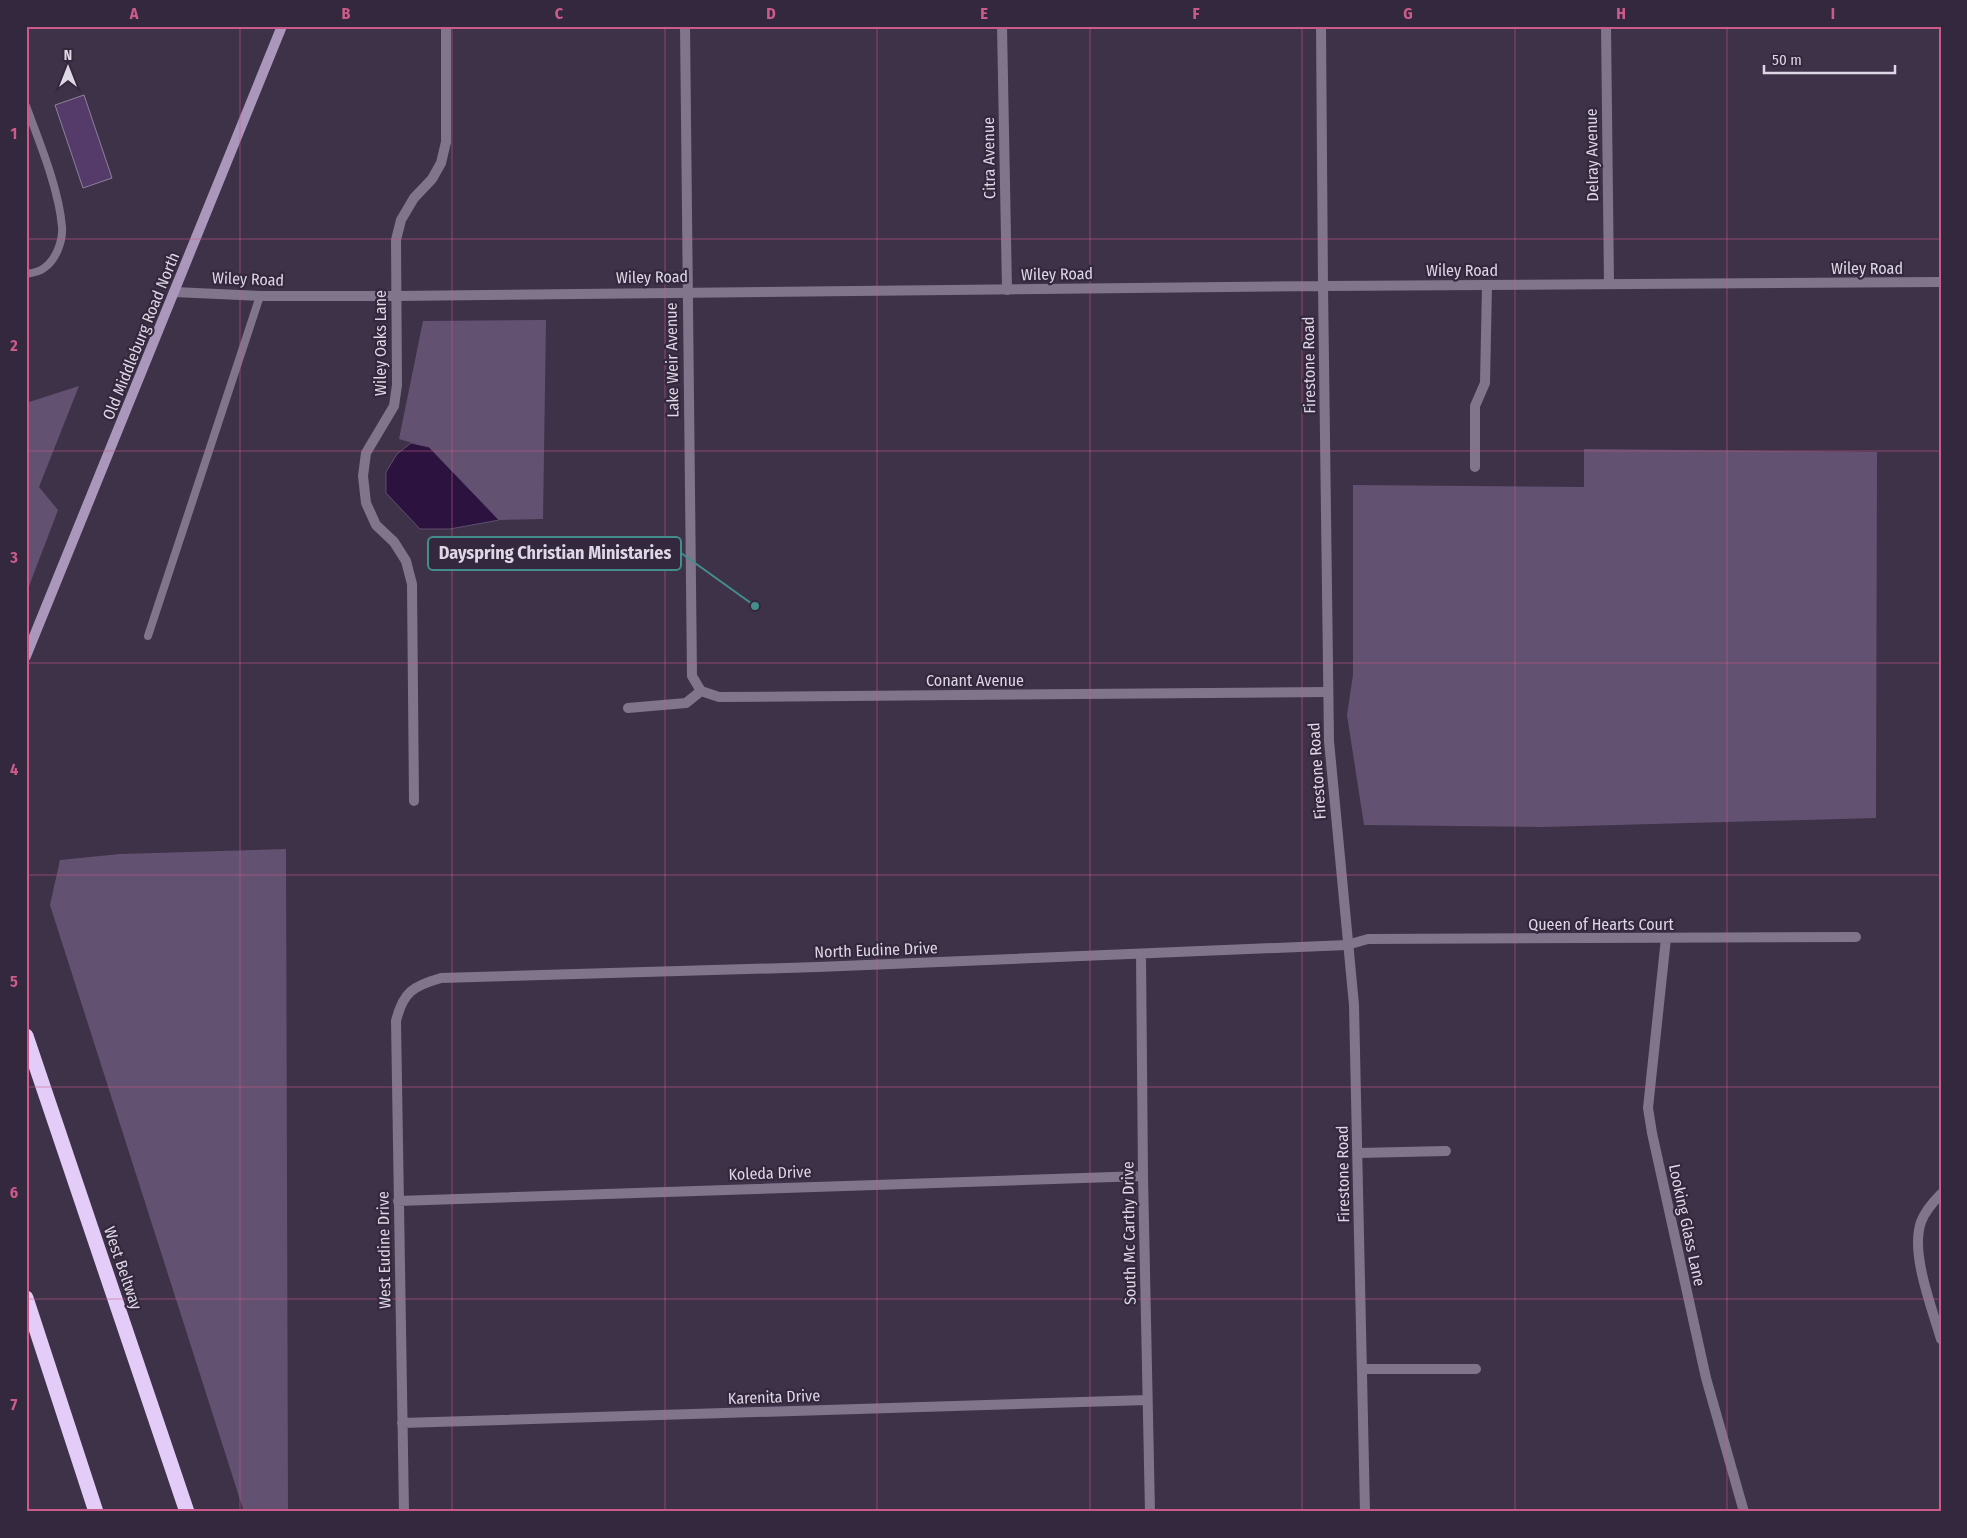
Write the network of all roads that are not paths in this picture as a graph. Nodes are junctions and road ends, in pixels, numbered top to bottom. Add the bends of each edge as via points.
1 (282, 26) edge
2 (446, 26) edge
3 (685, 26) edge
4 (1002, 26) edge
5 (1321, 26) edge
6 (1606, 26) edge
7 (26, 106) edge
8 (30, 130) edge
9 (26, 274) edge
10 (1941, 282) edge
11 (1608, 284) junction
12 (1487, 285) junction
13 (1323, 286) junction
14 (1006, 290) junction
15 (174, 292) junction
16 (686, 292) junction
17 (260, 296) junction
18 (396, 296) junction
19 (1475, 467) dead end
20 (148, 636) dead end
21 (26, 656) edge
22 (701, 691) junction
23 (1328, 692) junction
24 (628, 708) dead end
25 (414, 801) dead end
26 (1856, 937) dead end
27 (1666, 938) junction
28 (1348, 945) junction
29 (1141, 954) junction
30 (409, 992) joint
31 (26, 1036) edge
32 (1446, 1151) dead end
33 (1358, 1153) junction
34 (1143, 1176) junction
35 (1941, 1194) edge
36 (398, 1201) junction
37 (26, 1298) edge
38 (1941, 1339) edge
39 (1362, 1369) junction
40 (1476, 1369) dead end
41 (1148, 1400) junction
42 (402, 1423) junction
43 (96, 1512) edge
44 (186, 1512) edge
45 (404, 1512) edge
46 (1150, 1512) edge
47 (1365, 1512) edge
48 (1744, 1512) edge

1 - 15 main road, Old Middleburg Road North
2 - 18 street, Wiley Oaks Lane via 446,142 441,163 401,220 396,240
3 - 16 street, Lake Weir Avenue
4 - 14 street, Citra Avenue
5 - 13 street, Firestone Road
6 - 11 street, Delray Avenue
7 - 8 lane
8 - 9 lane via 57,201 62,229 60,244 52,261 44,269
10 - 11 street, Wiley Road
11 - 12 street, Wiley Road
12 - 13 street, Wiley Road
12 - 19 street via 1485,383 1475,406
13 - 14 street, Wiley Road
13 - 23 street, Firestone Road
14 - 16 street, Wiley Road
15 - 17 street, Wiley Road
15 - 21 main road, Old Middleburg Road North
16 - 18 street, Wiley Road
16 - 22 street, Lake Weir Avenue via 692,676
17 - 18 street, Wiley Road
17 - 20 lane
18 - 25 street, Wiley Oaks Lane via 397,385 394,406 366,453 363,476 366,503 376,525 394,542 406,561 412,584
22 - 23 street, Conant Avenue via 719,697
22 - 24 street via 686,703
23 - 28 street, Firestone Road via 1329,741
26 - 27 street, Queen of Hearts Court
27 - 28 street, Queen of Hearts Court via 1368,939
27 - 48 street, Looking Glass Lane via 1649,1099 1652,1134 1706,1378
28 - 29 street, North Eudine Drive
28 - 33 street, Firestone Road via 1354,1005
29 - 30 street, North Eudine Drive via 441,978 423,983
29 - 34 street, South Mc Carthy Drive
30 - 36 street, West Eudine Drive via 400,1004 396,1021
31 - 44 highway, West Beltway
32 - 33 street
33 - 39 street, Firestone Road
34 - 36 street, Koleda Drive
34 - 41 street, South Mc Carthy Drive
35 - 38 street via 1929,1206 1921,1222 1918,1242 1919,1261
36 - 42 street, West Eudine Drive
37 - 43 highway
39 - 40 street
39 - 47 street, Firestone Road
41 - 42 street, Karenita Drive
41 - 46 street, South Mc Carthy Drive
42 - 45 street, West Eudine Drive

